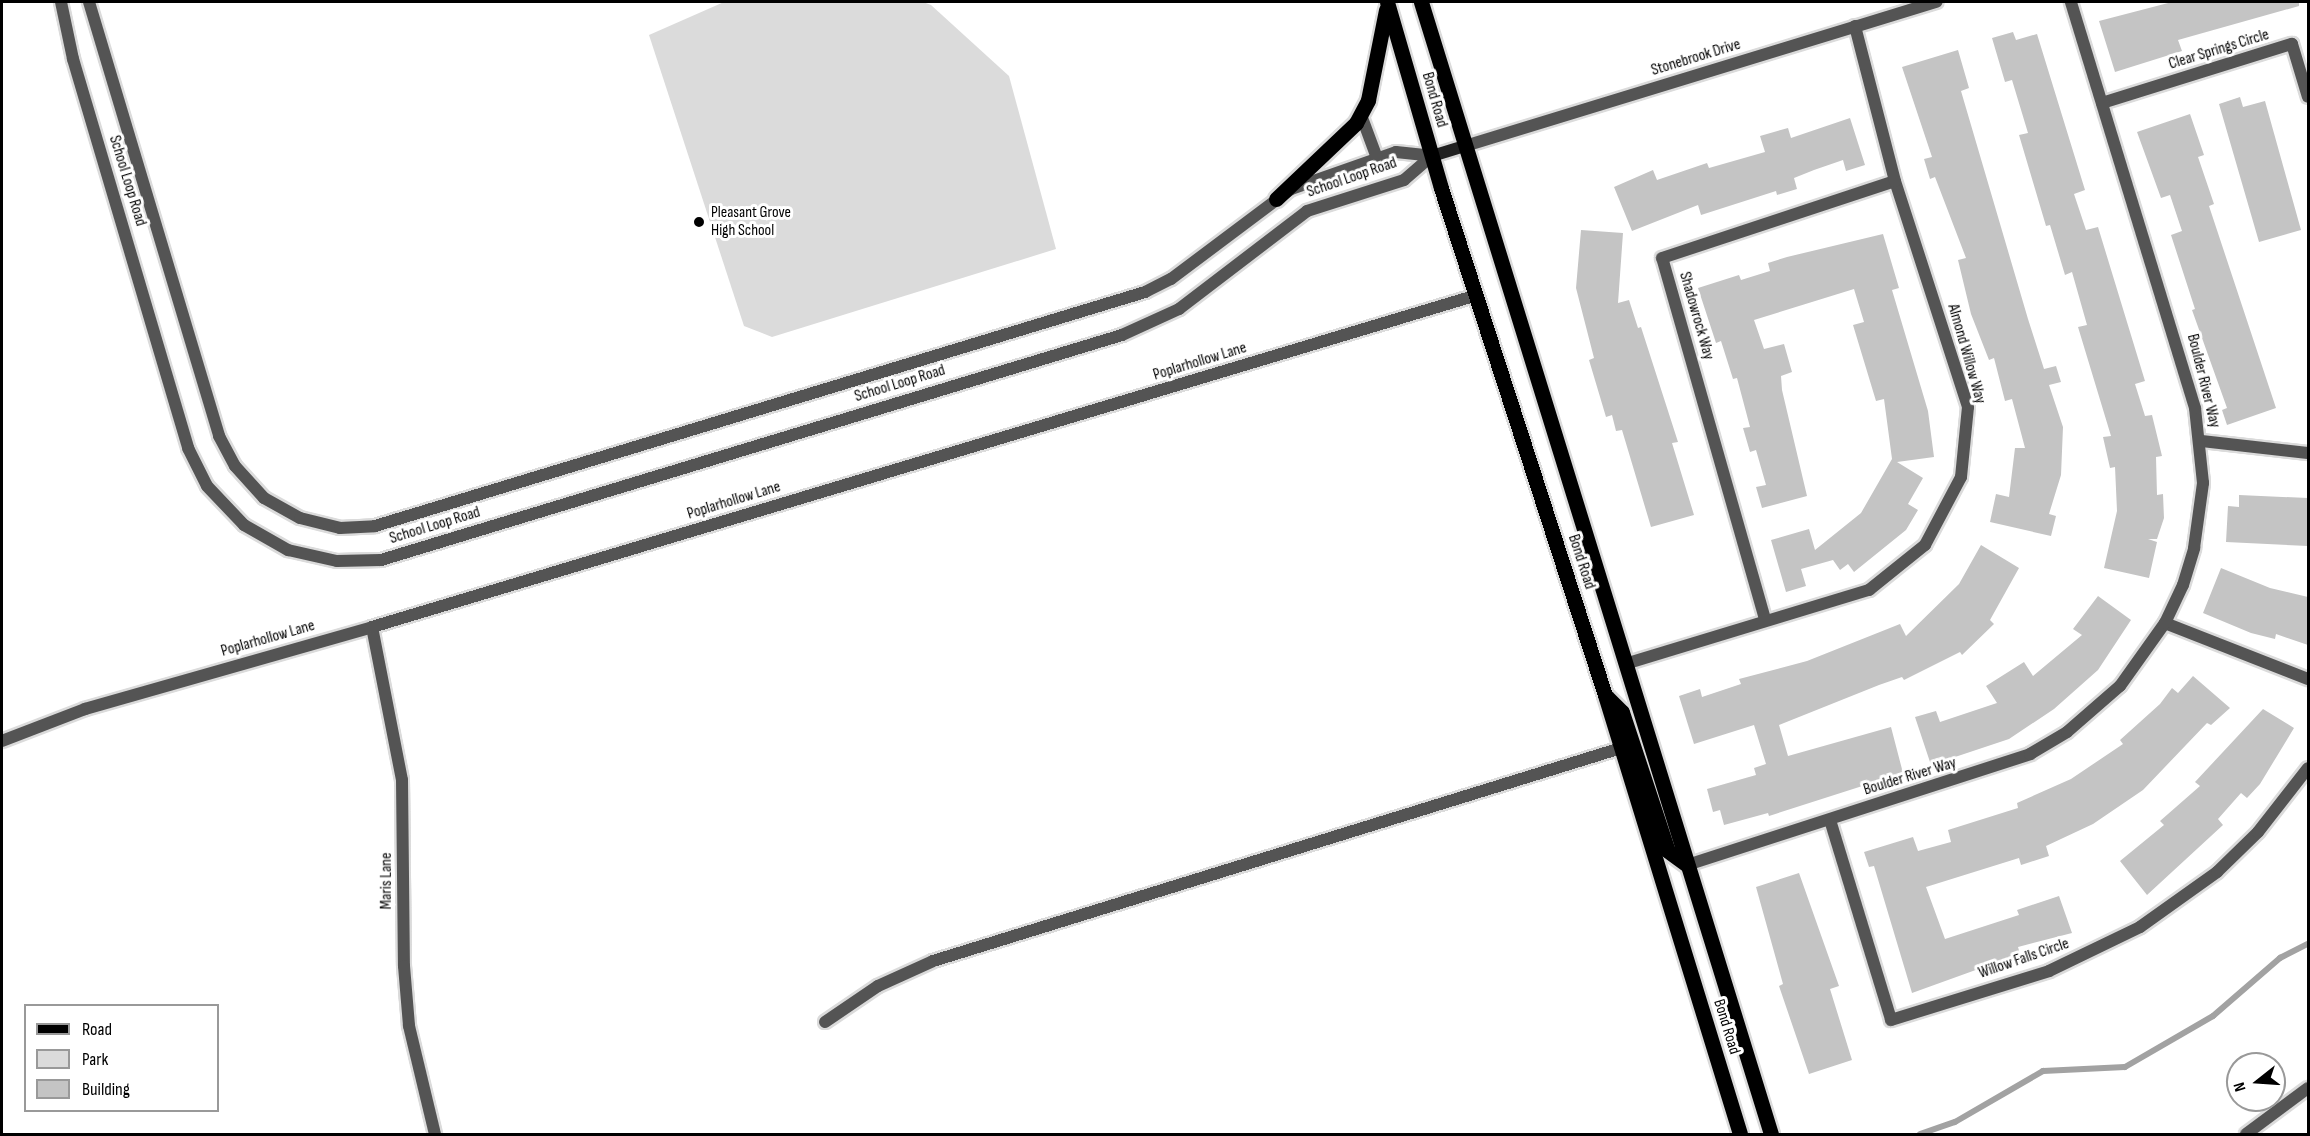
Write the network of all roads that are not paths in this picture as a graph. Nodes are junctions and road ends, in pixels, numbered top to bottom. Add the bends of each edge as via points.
1 (61, 2) edge
2 (89, 2) edge
3 (1421, 2) edge
4 (1937, 2) edge
5 (2071, 2) edge
6 (1387, 3) edge
7 (1855, 26) junction
8 (2308, 97) edge
9 (2102, 103) junction
10 (1360, 115) junction
11 (1465, 146) junction
12 (1432, 156) junction
13 (1377, 158) junction
14 (1895, 181) junction
15 (1276, 199) junction
16 (1478, 296) junction
17 (2201, 441) junction
18 (2308, 453) edge
19 (1766, 620) junction
20 (2165, 623) junction
21 (372, 627) junction
22 (1625, 664) junction
23 (2308, 679) edge
24 (1605, 695) junction
25 (2, 741) edge
26 (1621, 748) junction
27 (2308, 768) edge
28 (1830, 820) junction
29 (1687, 865) junction
30 (825, 1022) dead end
31 (2308, 1088) edge
32 (2260, 1130) edge
33 (435, 1134) edge
34 (1740, 1134) edge
35 (1771, 1134) edge
36 (2246, 1134) edge

1 - 12 street, School Loop Road via 73,59 188,448 207,486 243,525 288,550 337,561 381,560 1122,335 1179,309 1307,211 1404,180
2 - 15 street, School Loop Road via 219,436 235,466 264,498 300,518 340,528 375,526 428,511 1145,292 1172,279
3 - 11 main road, Bond Road
4 - 7 street, Stonebrook Drive
5 - 9 street, Boulder River Way
6 - 10 main road via 1378,60
6 - 12 main road, Bond Road
7 - 11 street, Stonebrook Drive
7 - 14 street, Almond Willow Way
8 - 9 street, Clear Springs Circle via 2292,44
9 - 17 street, Boulder River Way via 2189,383
10 - 13 street
10 - 15 main road
11 - 12 main road
11 - 22 main road, Bond Road
12 - 13 street, School Loop Road via 1396,152
12 - 16 main road, Bond Road
13 - 15 street, School Loop Road via 1323,175
14 - 19 street, Almond Willow Way via 1968,407 1961,477 1925,544 1869,590
14 - 19 street, Shadowrock Way via 1662,258
16 - 21 street, Poplarhollow Lane
16 - 24 main road, Bond Road
17 - 18 street
17 - 20 street, Boulder River Way via 2203,483 2194,548
19 - 22 street, Almond Willow Way
20 - 23 street
20 - 28 street, Boulder River Way via 2120,686 2067,732 2039,749 1998,767
21 - 25 street, Poplarhollow Lane via 85,709
21 - 33 street, Maris Lane via 402,780 404,966 409,1026
22 - 29 main road, Bond Road
24 - 26 main road, Bond Road
24 - 29 main road via 1622,712 1668,851
26 - 30 street via 933,961 878,986
26 - 34 main road, Bond Road
27 - 28 street, Willow Falls Circle via 2258,832 2217,872 2140,927 2049,971 1891,1020
28 - 29 street, Boulder River Way
29 - 35 main road, Bond Road
31 - 32 street
32 - 36 street

